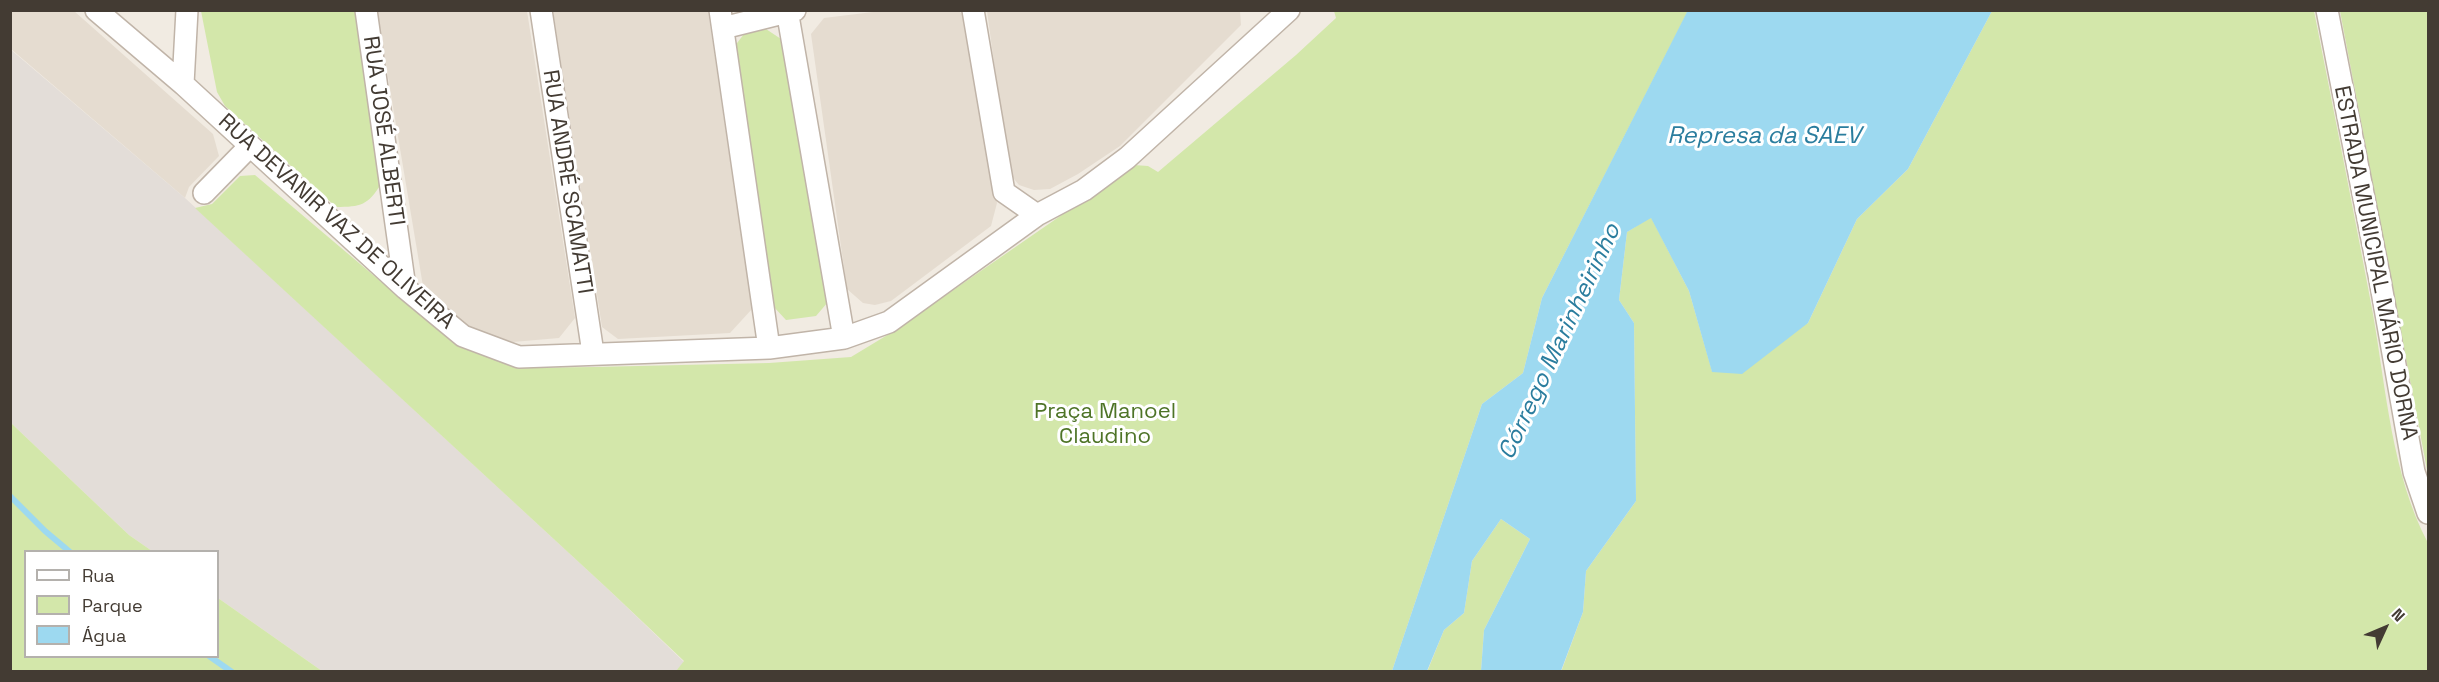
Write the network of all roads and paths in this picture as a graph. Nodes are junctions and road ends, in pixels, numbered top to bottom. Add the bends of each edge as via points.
1 (96, 10) edge
2 (187, 10) edge
3 (366, 10) edge
4 (541, 10) edge
5 (974, 10) edge
6 (2327, 10) edge
7 (790, 11) edge
8 (1276, 15) edge
9 (721, 19) edge
10 (183, 84) junction
11 (250, 146) junction
12 (204, 193) dead end
13 (1037, 215) junction
14 (405, 288) junction
15 (844, 338) junction
16 (769, 348) junction
17 (593, 353) junction
18 (2428, 513) edge

1 - 10 street, RUA DEVANIR VAZ DE OLIVEIRA
2 - 10 street
3 - 14 street, RUA JOSÉ ALBERTI
4 - 17 street, RUA ANDRÉ SCAMATTI
5 - 13 street via 1004,192
6 - 18 street, ESTRADA MUNICIPAL MÁRIO DORNA via 2414,472
7 - 9 street
7 - 15 street
8 - 13 street, RUA DEVANIR VAZ DE OLIVEIRA via 1127,158 1084,190
9 - 16 street
10 - 11 street, RUA DEVANIR VAZ DE OLIVEIRA
11 - 12 street
11 - 14 street, RUA DEVANIR VAZ DE OLIVEIRA
13 - 15 street, RUA DEVANIR VAZ DE OLIVEIRA via 889,322
14 - 17 street, RUA DEVANIR VAZ DE OLIVEIRA via 463,336 519,357
15 - 16 street, RUA DEVANIR VAZ DE OLIVEIRA
16 - 17 street, RUA DEVANIR VAZ DE OLIVEIRA

